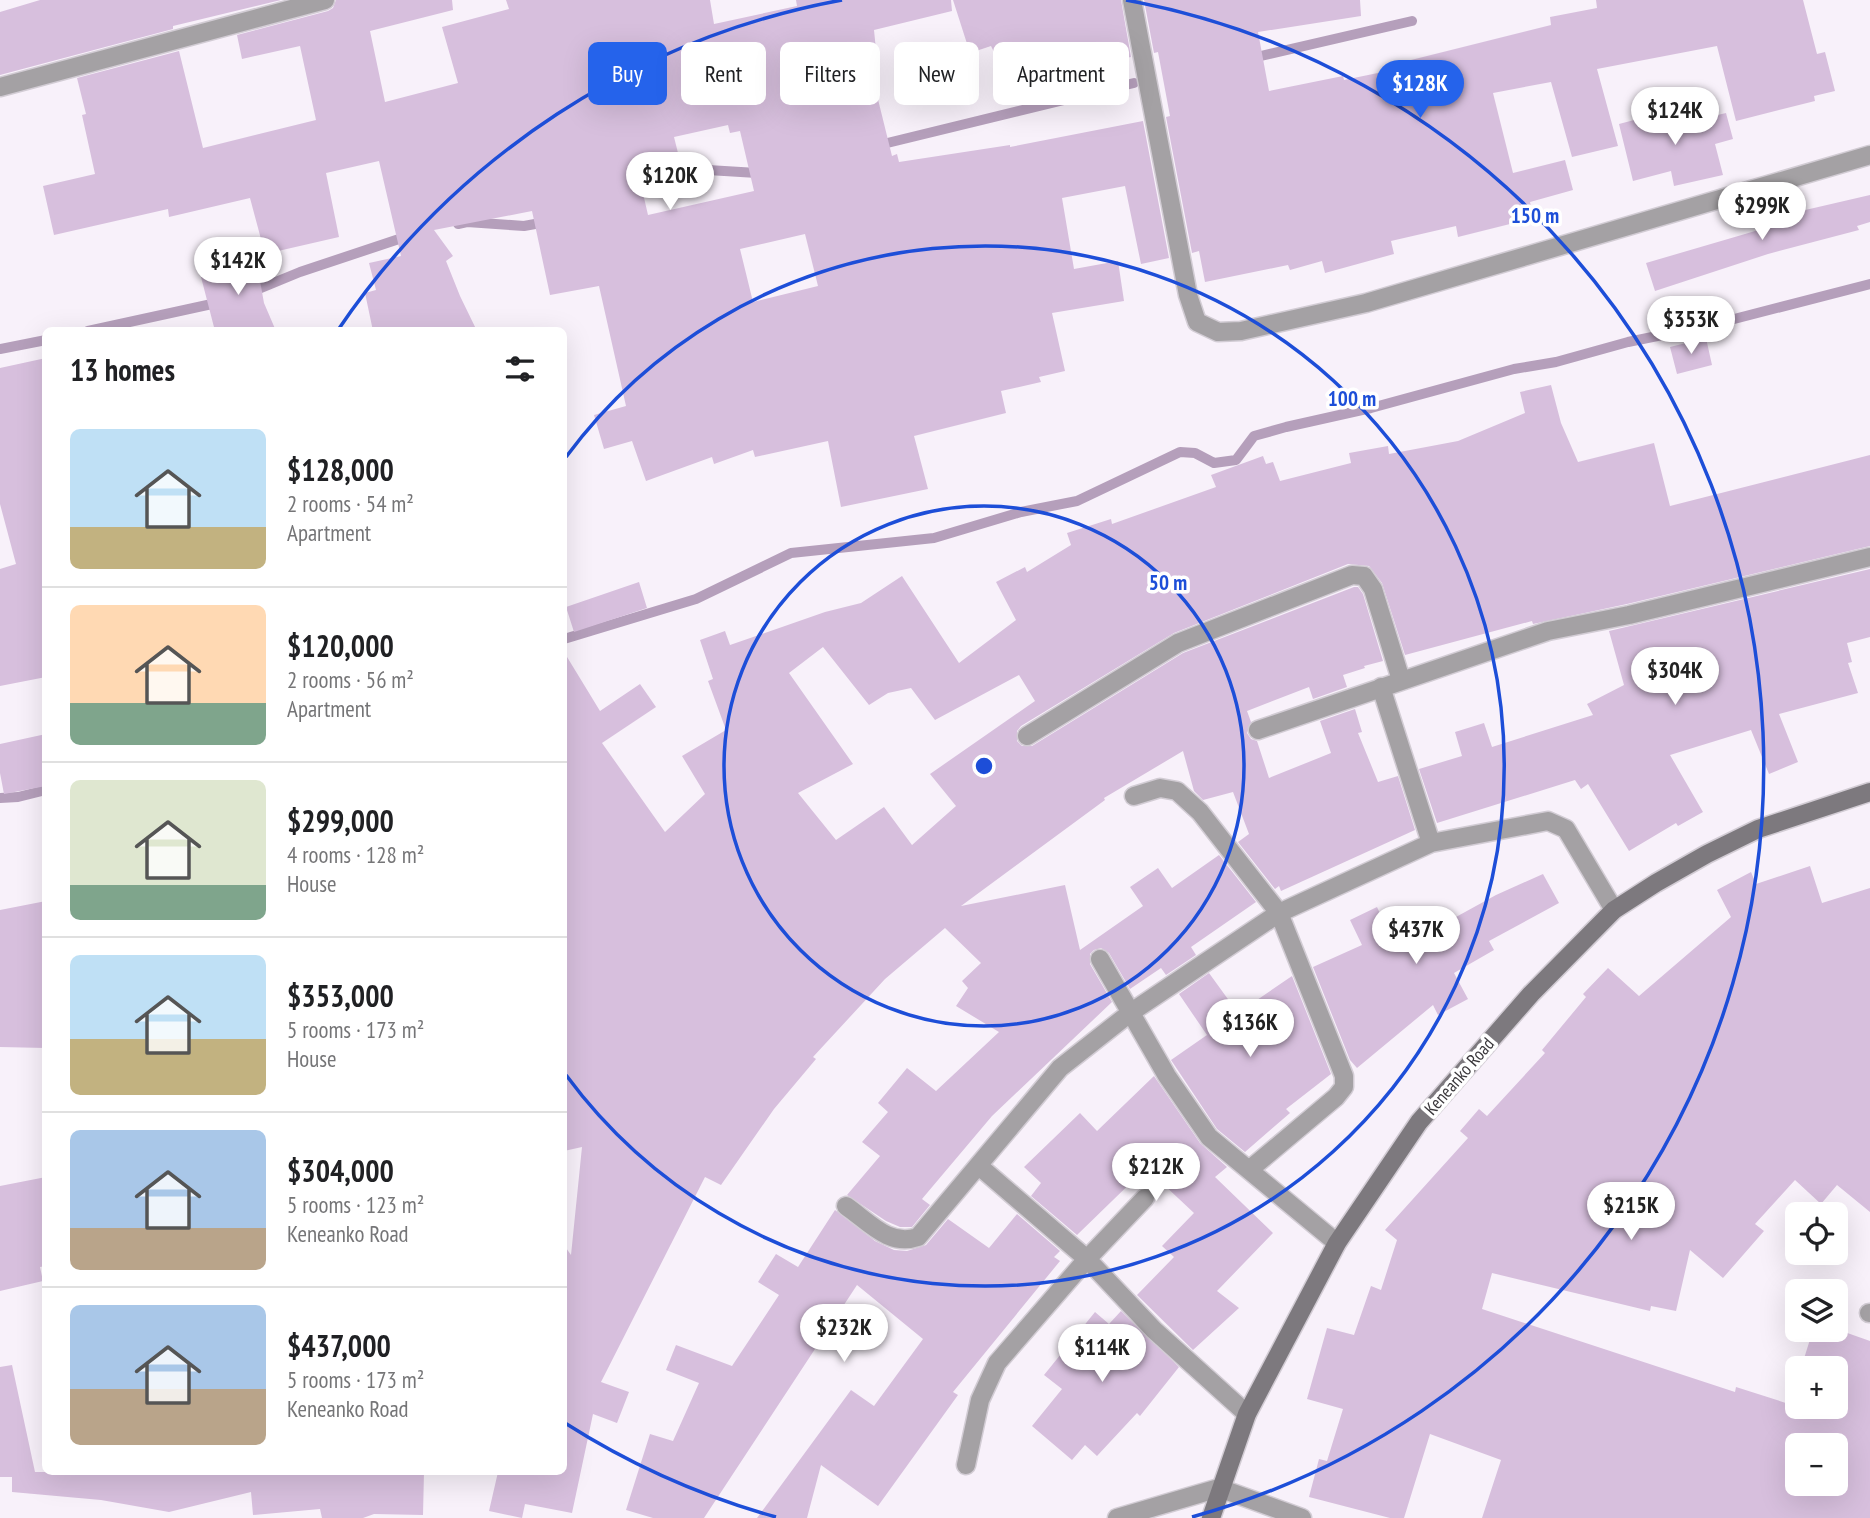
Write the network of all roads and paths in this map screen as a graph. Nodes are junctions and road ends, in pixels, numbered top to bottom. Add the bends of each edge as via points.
1 (325, 0) edge
2 (1132, 0) edge
3 (0, 87) edge
4 (1870, 155) edge
5 (1870, 557) edge
6 (1401, 680) junction
7 (1381, 687) junction
8 (1258, 730) dead end
9 (1027, 736) dead end
10 (1870, 792) edge
11 (1134, 796) dead end
12 (1431, 843) junction
13 (1614, 910) junction
14 (1279, 913) junction
15 (1100, 959) dead end
16 (1130, 1013) junction
17 (979, 1166) junction
18 (1249, 1170) junction
19 (1145, 1198) dead end
20 (846, 1206) dead end
21 (1337, 1243) junction
22 (1087, 1259) junction
23 (1247, 1414) junction
24 (966, 1465) dead end
25 (1219, 1488) junction
26 (1117, 1518) edge
27 (1210, 1518) edge
28 (1302, 1518) edge

1 - 3 street
2 - 4 street via 1188,295 1197,322 1218,332 1366,303
5 - 6 street via 1548,631
6 - 7 street
6 - 9 street via 1373,589 1364,576 1352,575 1178,643
7 - 8 street
7 - 12 street
10 - 13 street, Keneanko Road via 1758,829 1696,859
11 - 14 street via 1160,788 1177,791 1200,812
12 - 13 street via 1548,821 1566,829
12 - 14 street
13 - 21 street, Keneanko Road via 1531,994 1419,1122
14 - 16 street
14 - 18 street via 1344,1076 1344,1087
15 - 16 street
16 - 17 street via 1060,1068
16 - 18 street via 1209,1137
17 - 20 street via 918,1237 905,1242 891,1239
17 - 22 street
18 - 21 street
19 - 22 street
21 - 23 street, Keneanko Road
22 - 23 street via 1154,1330
22 - 24 street via 997,1363 980,1400
23 - 25 street, Keneanko Road
25 - 26 street
25 - 27 street, Keneanko Road
25 - 28 street

